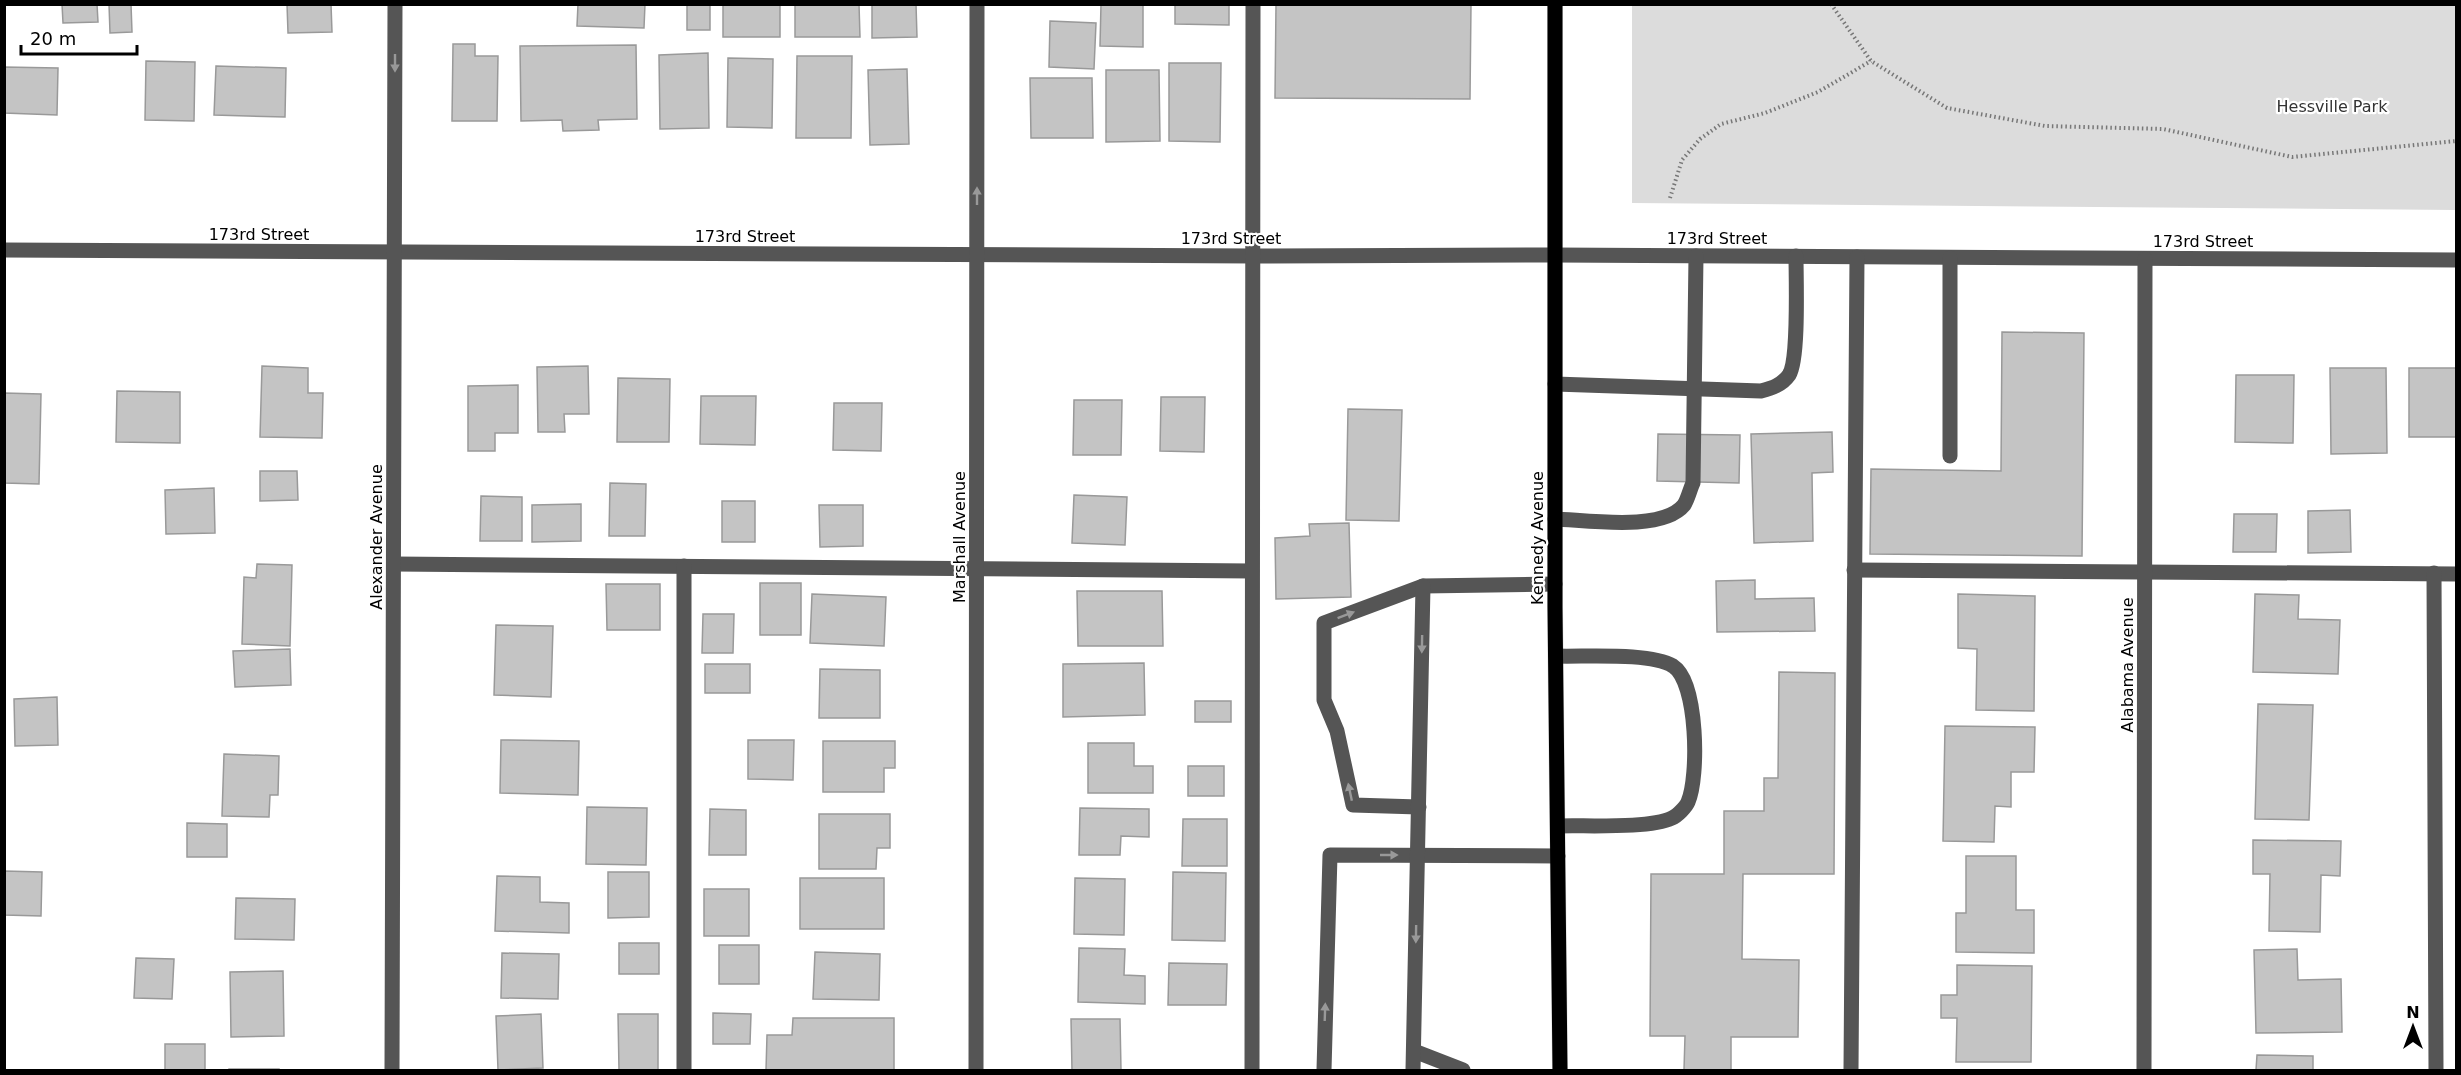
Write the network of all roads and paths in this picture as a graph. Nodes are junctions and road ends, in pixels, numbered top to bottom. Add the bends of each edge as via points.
1 (395, 4) edge
2 (977, 4) edge
3 (1253, 4) edge
4 (1555, 4) edge
5 (1831, 4) edge
6 (1871, 61) junction
7 (2457, 141) edge
8 (1670, 198) dead end
9 (4, 250) edge
10 (395, 253) junction
11 (978, 255) junction
12 (1554, 255) junction
13 (1253, 256) junction
14 (1696, 256) junction
15 (1796, 256) junction
16 (1857, 257) junction
17 (1950, 258) junction
18 (2145, 259) junction
19 (2457, 260) edge
20 (1555, 384) junction
21 (1694, 388) junction
22 (1950, 456) dead end
23 (1555, 519) junction
24 (394, 564) junction
25 (684, 566) junction
26 (977, 568) junction
27 (1854, 570) junction
28 (2145, 570) junction
29 (1252, 571) junction
30 (2434, 573) junction
31 (2457, 573) edge
32 (1555, 584) junction
33 (1423, 586) junction
34 (1556, 657) junction
35 (1419, 807) junction
36 (1558, 826) junction
37 (1418, 855) junction
38 (1558, 856) junction
39 (1414, 1051) junction
40 (392, 1071) edge
41 (684, 1071) edge
42 (976, 1071) edge
43 (1252, 1071) edge
44 (1324, 1071) edge
45 (1413, 1071) edge
46 (1463, 1071) edge
47 (1560, 1071) edge
48 (1851, 1071) edge
49 (2144, 1071) edge
50 (2436, 1071) edge

1 -> 10 street, Alexander Avenue
11 -> 2 street, Marshall Avenue
3 - 13 street
4 - 12 main road, Kennedy Avenue
5 - 6 path
6 - 7 path via 1947,108 2045,126 2163,129 2292,157
6 - 8 path via 1818,92 1765,113 1721,124 1682,160
9 - 10 street, 173rd Street
10 - 11 street, 173rd Street
10 - 24 street, Alexander Avenue
11 - 13 street, 173rd Street
11 - 26 street, Marshall Avenue
12 - 13 street, 173rd Street
12 - 14 street, 173rd Street
12 - 20 main road, Kennedy Avenue
13 - 29 street
14 - 15 street, 173rd Street
14 - 21 street
15 - 16 street, 173rd Street
15 - 21 street via 1794,354 1790,373 1778,386 1761,391
16 - 17 street, 173rd Street
16 - 27 street
17 - 18 street, 173rd Street
17 - 22 street
18 - 19 street, 173rd Street
18 - 28 street, Alabama Avenue
20 - 21 street
20 - 23 main road, Kennedy Avenue
21 - 23 street via 1693,483 1684,504 1668,517 1644,522
23 - 32 main road, Kennedy Avenue
24 - 25 street
24 - 40 street, Alexander Avenue
25 - 26 street
25 - 41 street
26 - 29 street
26 - 42 street, Marshall Avenue
27 - 28 street
27 - 48 street
28 - 30 street
28 - 49 street, Alabama Avenue
29 - 43 street
30 - 31 street
30 - 50 street
32 - 33 street
32 - 34 main road, Kennedy Avenue
33 -> 35 street
35 -> 33 street via 1353,805 1337,731 1324,700 1324,623
34 - 36 main road, Kennedy Avenue
34 - 36 street via 1657,658 1676,667 1688,685 1693,710 1693,777 1688,803 1673,818 1648,823
35 - 37 street
36 - 38 main road, Kennedy Avenue
37 - 38 street
37 -> 39 street
44 -> 37 street via 1330,855
38 - 47 main road, Kennedy Avenue
39 - 45 street
39 - 46 street

